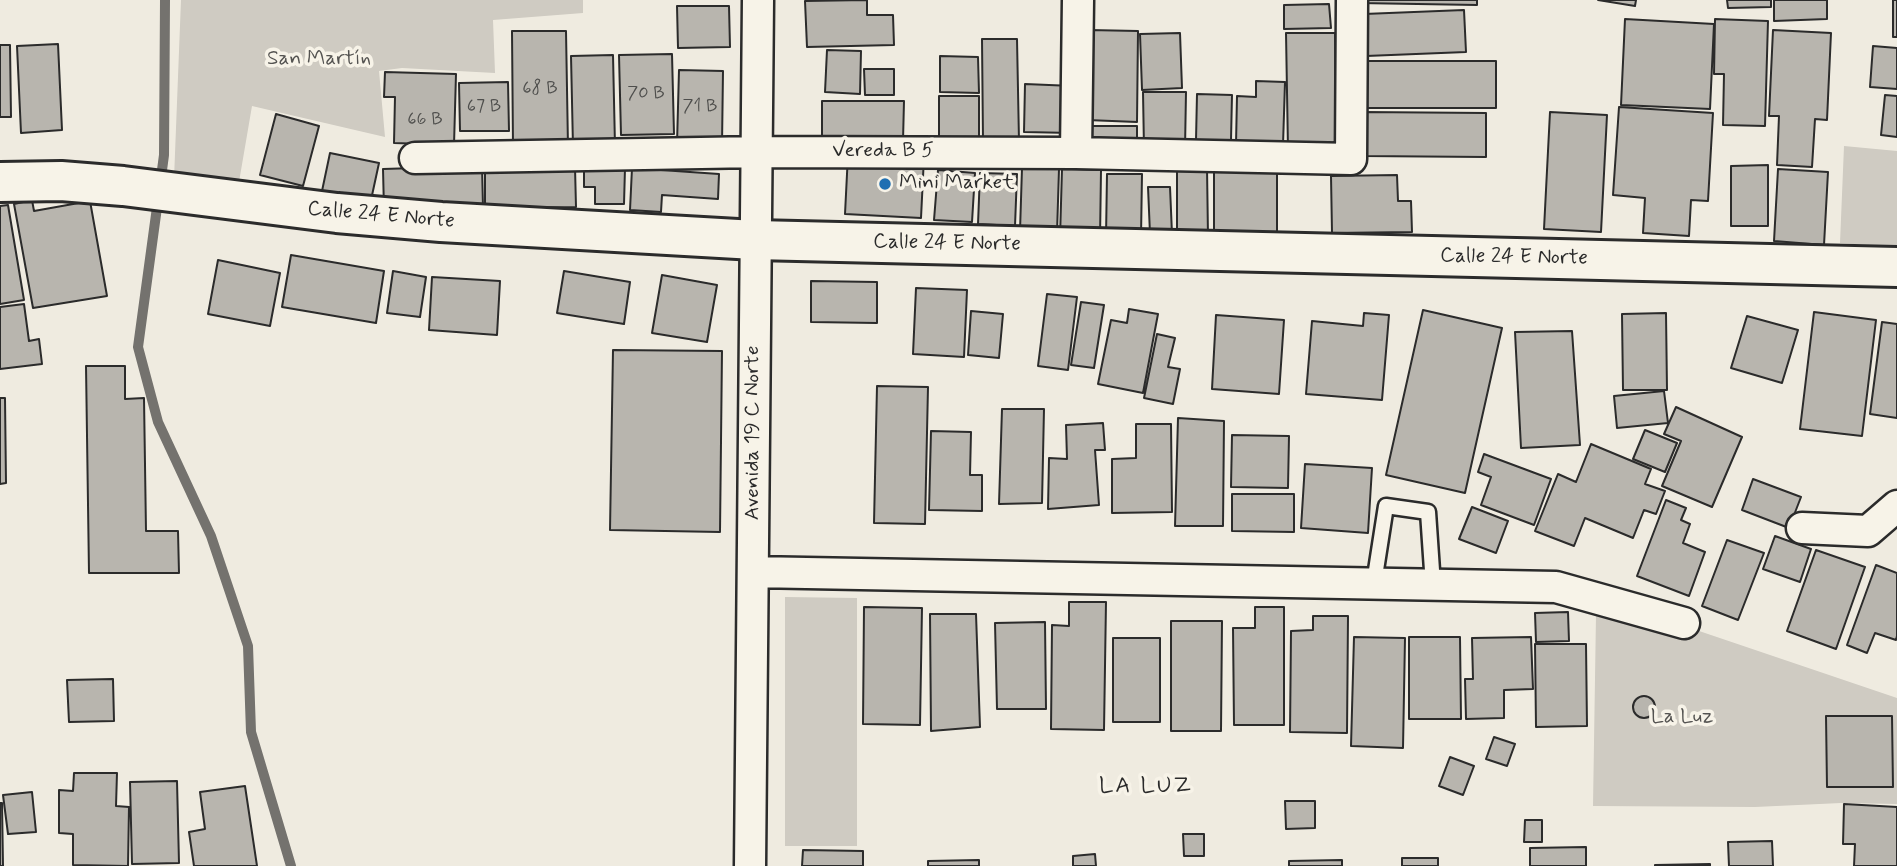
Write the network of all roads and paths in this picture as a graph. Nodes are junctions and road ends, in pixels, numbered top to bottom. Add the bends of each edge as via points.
1 (758, 0) edge
2 (1078, 0) edge
3 (1352, 0) edge
4 (758, 152) junction
5 (1076, 153) junction
6 (415, 158) dead end
7 (0, 182) edge
8 (755, 240) junction
9 (1897, 267) edge
10 (1897, 506) edge
11 (1802, 528) dead end
12 (753, 572) junction
13 (1374, 583) junction
14 (1433, 584) junction
15 (1684, 623) dead end
16 (750, 866) edge

1 - 4 street, Avenida 19 C Norte
2 - 5 street
3 - 5 street, Vereda B 5 via 1352,159
4 - 5 street, Vereda B 5
4 - 6 street, Vereda B 5
4 - 8 street, Avenida 19 C Norte
7 - 8 main road, Calle 24 E Norte via 61,181 441,222
8 - 9 main road, Calle 24 E Norte
8 - 12 street, Avenida 19 C Norte
10 - 11 street via 1868,531
12 - 13 street
12 - 16 street, Avenida 19 C Norte
13 - 14 street
13 - 14 lane via 1386,506 1427,512
14 - 15 street via 1556,587

